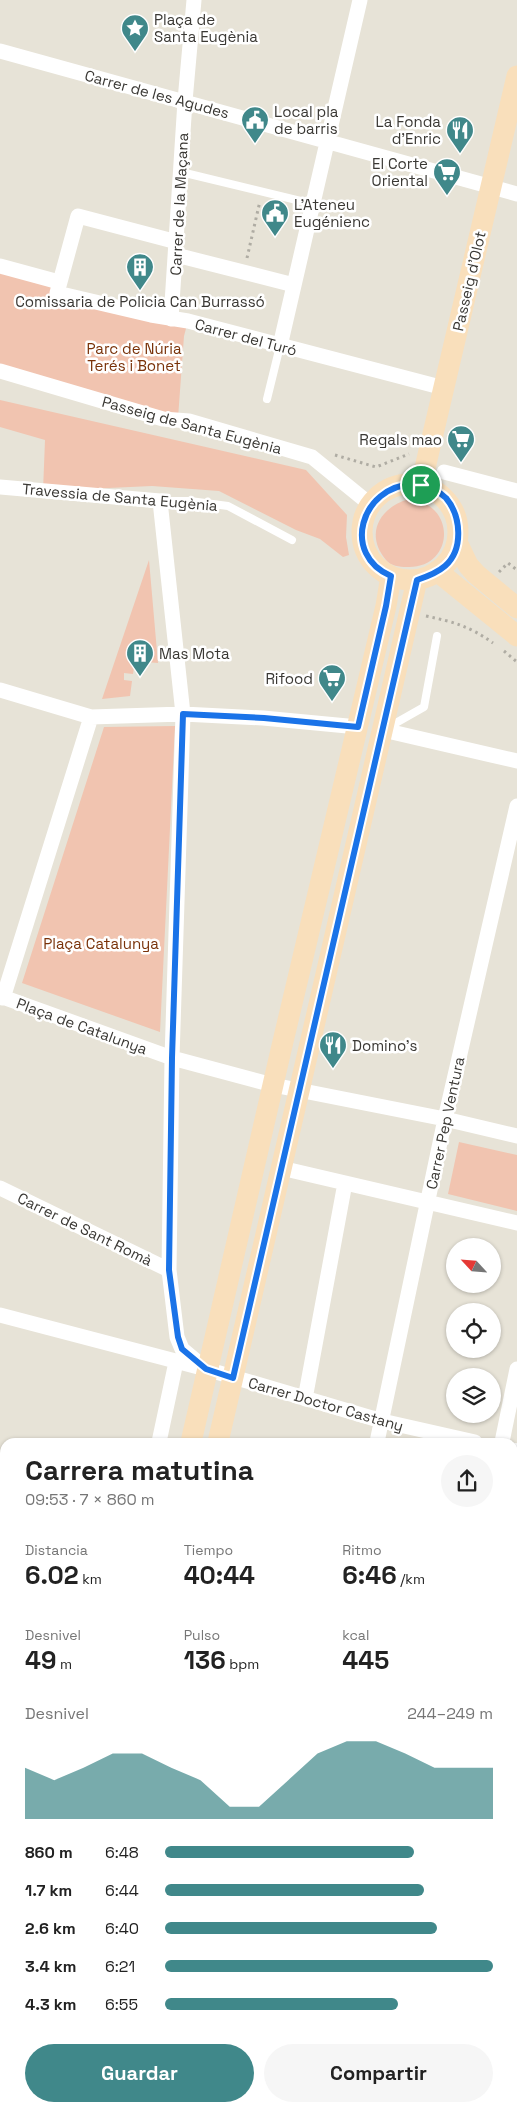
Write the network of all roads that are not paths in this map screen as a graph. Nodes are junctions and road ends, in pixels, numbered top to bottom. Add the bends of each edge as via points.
1 (194, 0) edge
2 (360, 0) edge
3 (0, 51) edge
4 (517, 76) edge
5 (185, 101) junction
6 (327, 141) junction
7 (181, 172) junction
8 (491, 187) junction
9 (517, 194) edge
10 (313, 204) junction
11 (177, 248) junction
12 (0, 266) edge
13 (59, 282) junction
14 (294, 285) junction
15 (171, 319) junction
16 (280, 346) junction
17 (0, 371) edge
18 (444, 388) junction
19 (267, 399) dead end
20 (444, 472) dead end
21 (421, 485) junction
22 (0, 487) edge
23 (517, 491) edge
24 (160, 501) junction
25 (371, 505) junction
26 (292, 540) dead end
27 (457, 542) junction
28 (437, 571) junction
29 (391, 576) junction
30 (417, 580) junction
31 (517, 608) edge
32 (437, 636) dead end
33 (509, 642) edge
34 (0, 690) edge
35 (183, 714) junction
36 (90, 717) junction
37 (358, 727) junction
38 (383, 730) junction
39 (517, 761) edge
40 (517, 806) edge
41 (2, 997) edge
42 (172, 1058) junction
43 (273, 1085) junction
44 (299, 1090) junction
45 (445, 1118) junction
46 (517, 1136) edge
47 (281, 1168) junction
48 (345, 1183) junction
49 (0, 1188) edge
50 (428, 1203) junction
51 (517, 1223) edge
52 (169, 1270) junction
53 (0, 1315) edge
54 (176, 1362) junction
55 (206, 1369) junction
56 (517, 1369) edge
57 (233, 1378) junction
58 (306, 1399) junction
59 (382, 1421) junction
60 (160, 1438) edge
61 (192, 1438) edge
62 (219, 1438) edge
63 (378, 1438) edge
64 (457, 1438) edge
65 (503, 1438) edge

1 - 5 street, Carrer de la Maçana
2 - 6 street
3 - 5 street, Carrer de les Agudes
4 - 8 main road, Passeig d'Olot
5 - 6 street, Carrer de les Agudes
5 - 7 street, Carrer de la Maçana
6 - 8 street, Carrer de les Agudes
6 - 10 street
7 - 10 lane
7 - 11 street, Carrer de la Maçana
8 - 9 street, Carrer de les Agudes
8 - 18 main road, Passeig d'Olot
10 - 14 street
11 - 13 street via 78,216
11 - 14 street
11 - 15 street, Carrer de la Maçana
12 - 13 street
13 - 15 street, Carrer del Turó via 57,293
14 - 16 street
15 - 16 street, Carrer del Turó
16 - 18 street, Carrer del Turó
16 - 19 lane
17 - 25 street, Passeig de Santa Eugènia via 163,419 189,421 312,457
18 - 21 main road, Passeig d'Olot
20 - 23 street
21 - 25 main road via 407,484 390,489
21 - 27 main road via 446,498 457,519
22 - 24 street, Travessia de Santa Eugènia
24 - 26 lane, Travessia de Santa Eugènia via 228,506
24 - 35 street
25 - 29 main road via 364,519 363,544 372,562
27 - 28 main road via 449,560
27 - 31 main road via 476,574
28 - 30 main road
28 - 33 main road
29 - 30 main road via 405,581
29 - 37 main road
30 - 38 main road
32 - 38 lane via 424,707
34 - 36 street
35 - 36 street
35 - 37 street
35 - 42 street
36 - 41 street, Plaça de Catalunya
37 - 43 main road
38 - 39 street
38 - 44 main road
40 - 45 street, Carrer Pep Ventura
41 - 42 street, Plaça de Catalunya
42 - 43 street
42 - 52 street
43 - 44 street
43 - 55 main road
44 - 45 street
44 - 47 main road
45 - 46 street
45 - 50 street, Carrer Pep Ventura
47 - 48 street
47 - 57 main road
48 - 50 street
48 - 58 street
49 - 52 street, Carrer de Sant Romà
50 - 51 street
50 - 59 street, Carrer Pep Ventura
52 - 55 street via 182,1349
53 - 54 street, Carrer Doctor Castany
54 - 55 street, Carrer Doctor Castany
54 - 60 street
55 - 57 street, Carrer Doctor Castany
55 - 61 main road
56 - 65 street
57 - 58 street, Carrer Doctor Castany
57 - 62 main road
58 - 59 street, Carrer Doctor Castany
59 - 63 street, Carrer Pep Ventura
59 - 64 street, Carrer Doctor Castany

